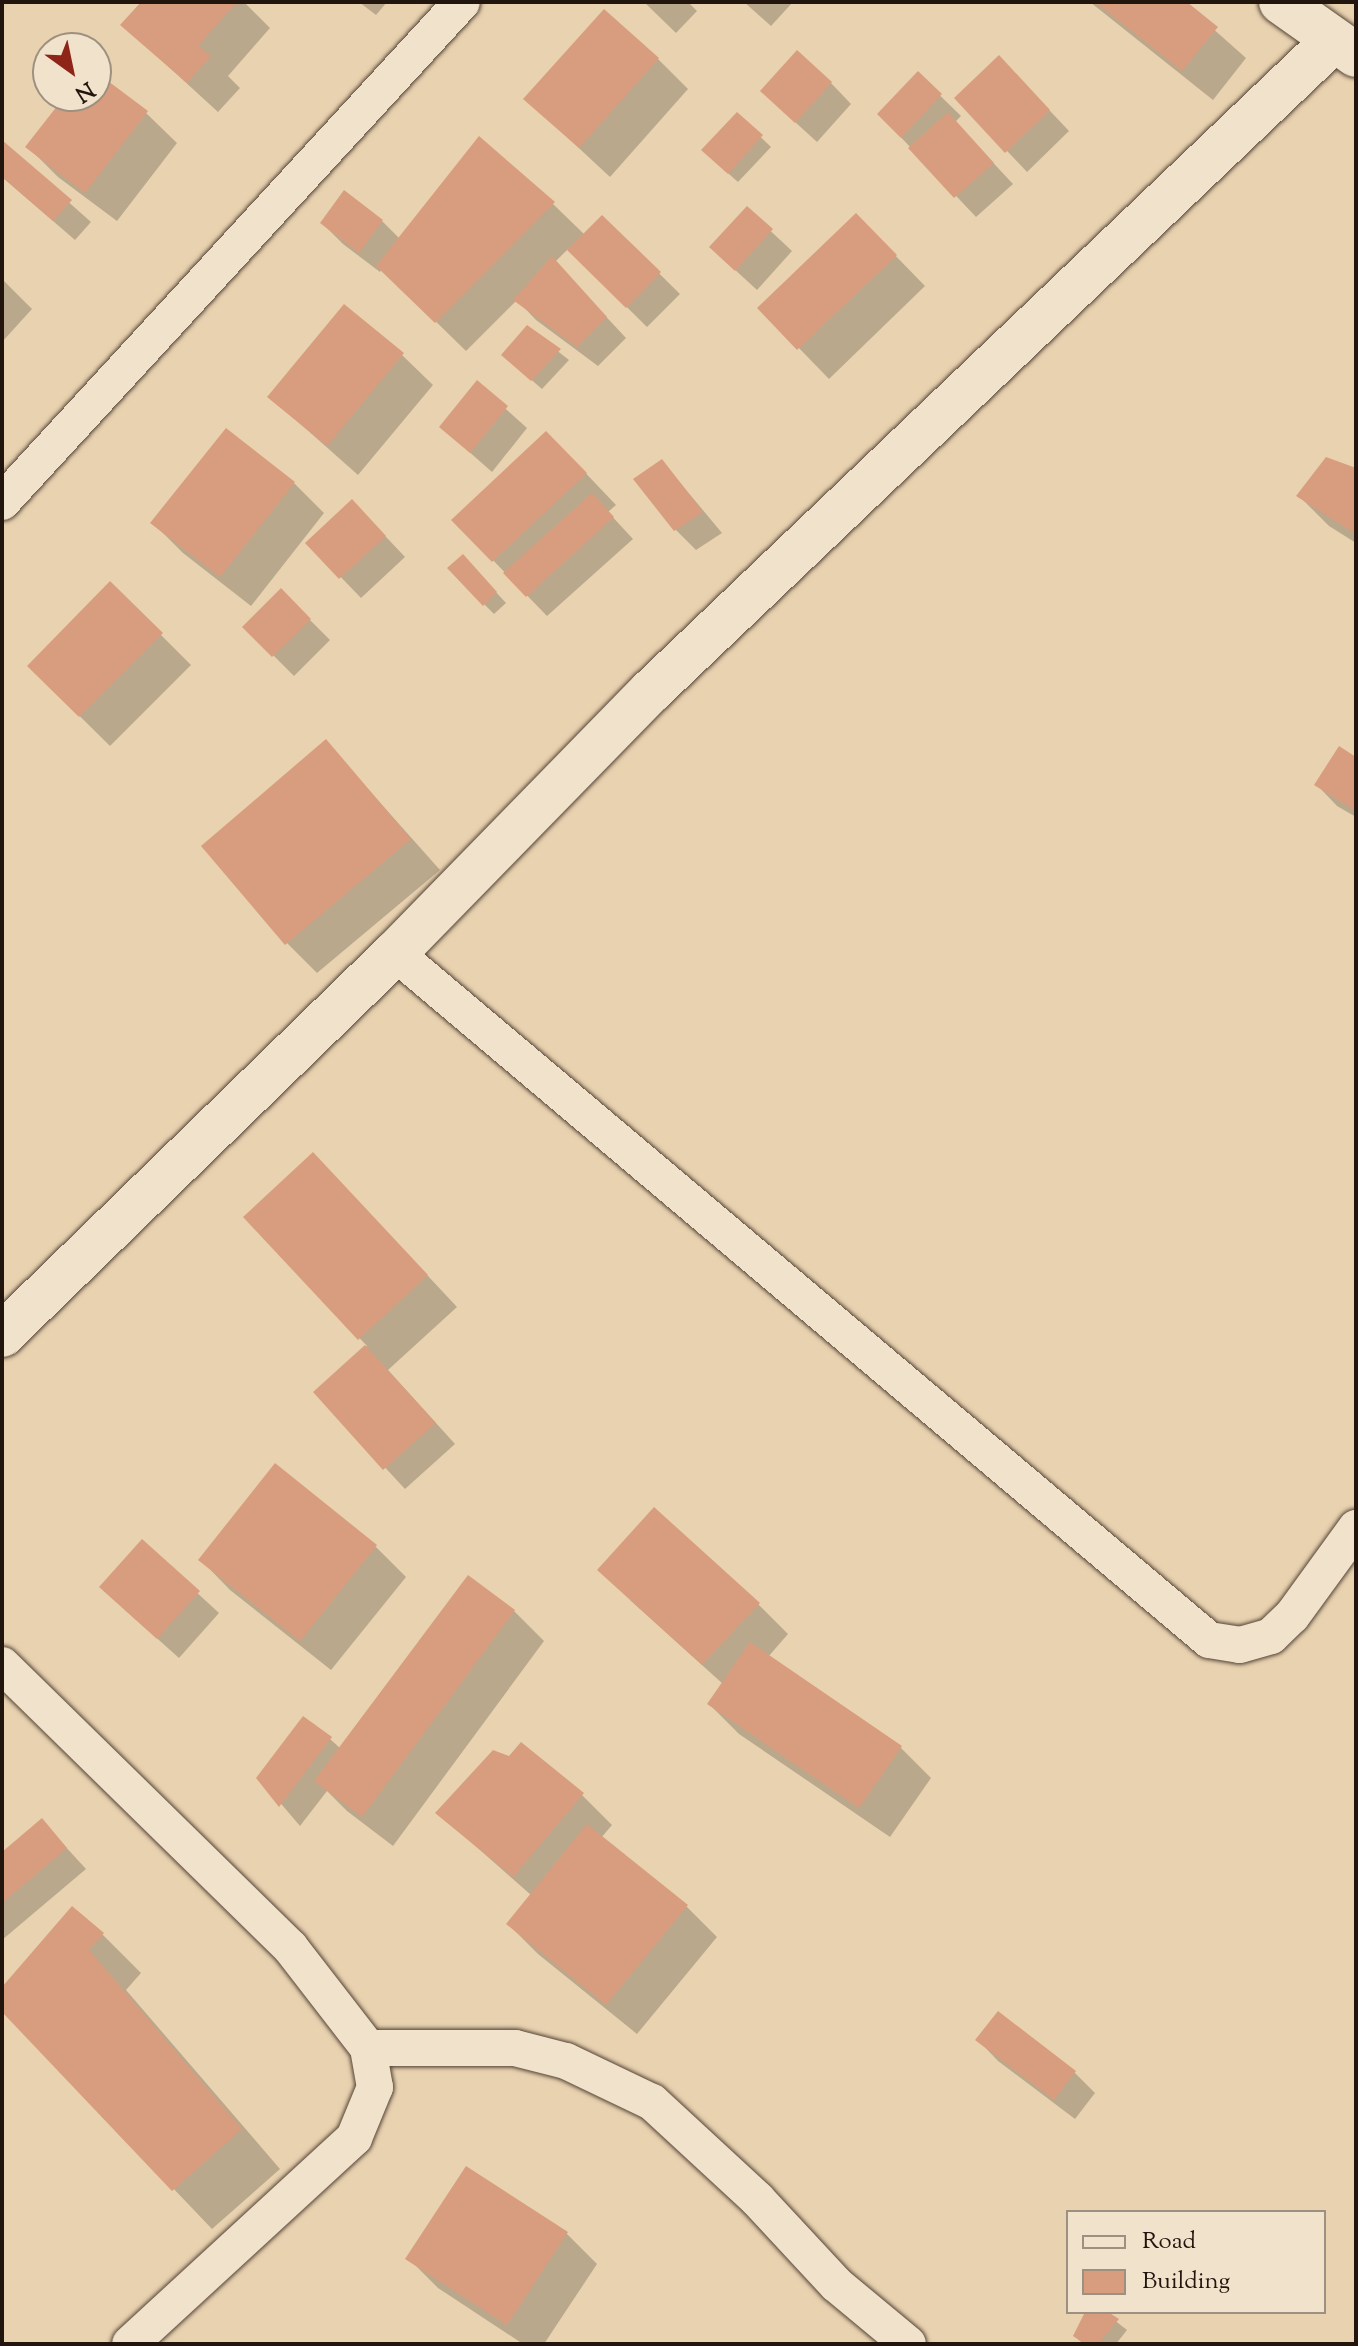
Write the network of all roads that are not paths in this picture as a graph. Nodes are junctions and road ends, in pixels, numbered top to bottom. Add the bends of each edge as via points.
1 (462, 2) edge
2 (1281, 2) edge
3 (1344, 48) edge
4 (2, 502) edge
5 (395, 953) junction
6 (2, 1335) edge
7 (1356, 1528) edge
8 (2, 1665) edge
9 (368, 2048) junction
10 (130, 2344) edge
11 (908, 2344) edge

1 - 4 street
2 - 3 street
3 - 5 street via 651,691
5 - 6 street
5 - 7 street via 1209,1640 1240,1645 1271,1636 1292,1616
8 - 9 street via 290,1947
9 - 10 street via 375,2087 354,2138
9 - 11 street via 515,2048 566,2061 652,2102 757,2199 837,2285

